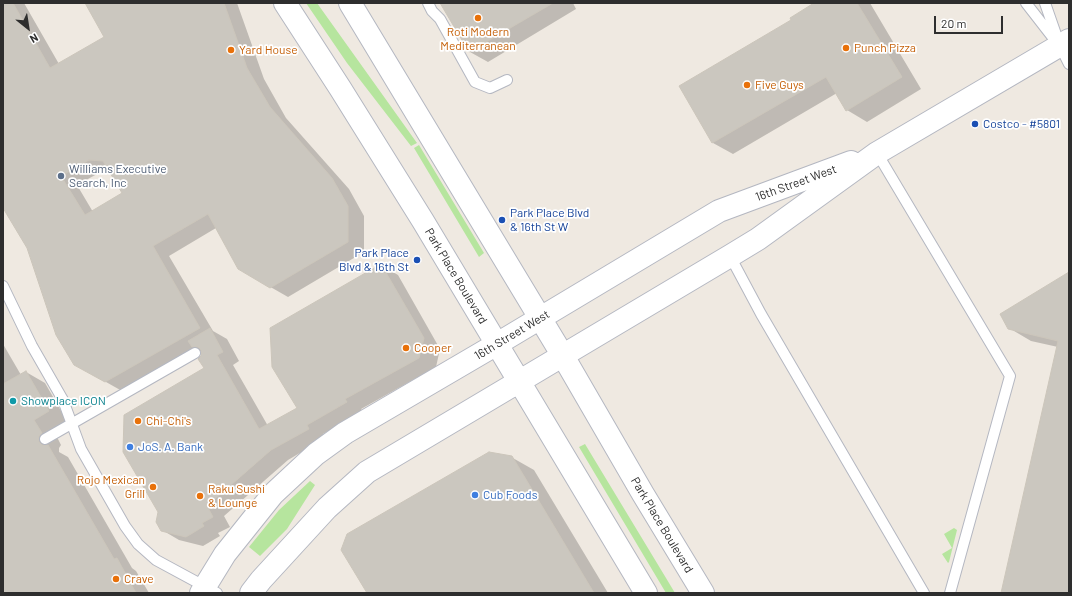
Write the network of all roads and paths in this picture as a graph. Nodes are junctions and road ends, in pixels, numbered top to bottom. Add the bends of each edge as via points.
1 (284, 3) edge
2 (350, 3) edge
3 (428, 3) edge
4 (1026, 3) edge
5 (1045, 3) edge
6 (1066, 50) edge
7 (507, 80) dead end
8 (877, 153) junction
9 (730, 256) junction
10 (3, 286) edge
11 (540, 318) junction
12 (497, 344) junction
13 (195, 352) dead end
14 (563, 356) junction
15 (520, 382) junction
16 (72, 425) junction
17 (45, 440) dead end
18 (208, 591) edge
19 (251, 593) edge
20 (646, 593) edge
21 (703, 593) edge
22 (924, 593) edge
23 (950, 593) edge

1 - 12 street, Park Place Boulevard via 340,88
2 - 11 street, Park Place Boulevard
3 - 7 lane via 440,19 475,82 490,88
4 - 6 lane
5 - 6 lane
6 - 8 street, 16th Street West
8 - 9 street, 16th Street West via 758,239
8 - 11 street, 16th Street West via 719,211
8 - 23 lane via 1010,376
9 - 14 street, 16th Street West
9 - 22 lane via 760,314
10 - 16 lane via 32,346 63,400
11 - 12 street, 16th Street West
11 - 14 street, Park Place Boulevard
12 - 15 street, Park Place Boulevard
12 - 18 street, 16th Street West via 345,433 316,454 273,494 225,554
13 - 16 lane
14 - 15 street, 16th Street West
14 - 21 street, Park Place Boulevard
15 - 19 street, 16th Street West via 367,472 327,508
15 - 20 street, Park Place Boulevard
16 - 17 lane
16 - 18 lane via 81,449 138,544 156,560

